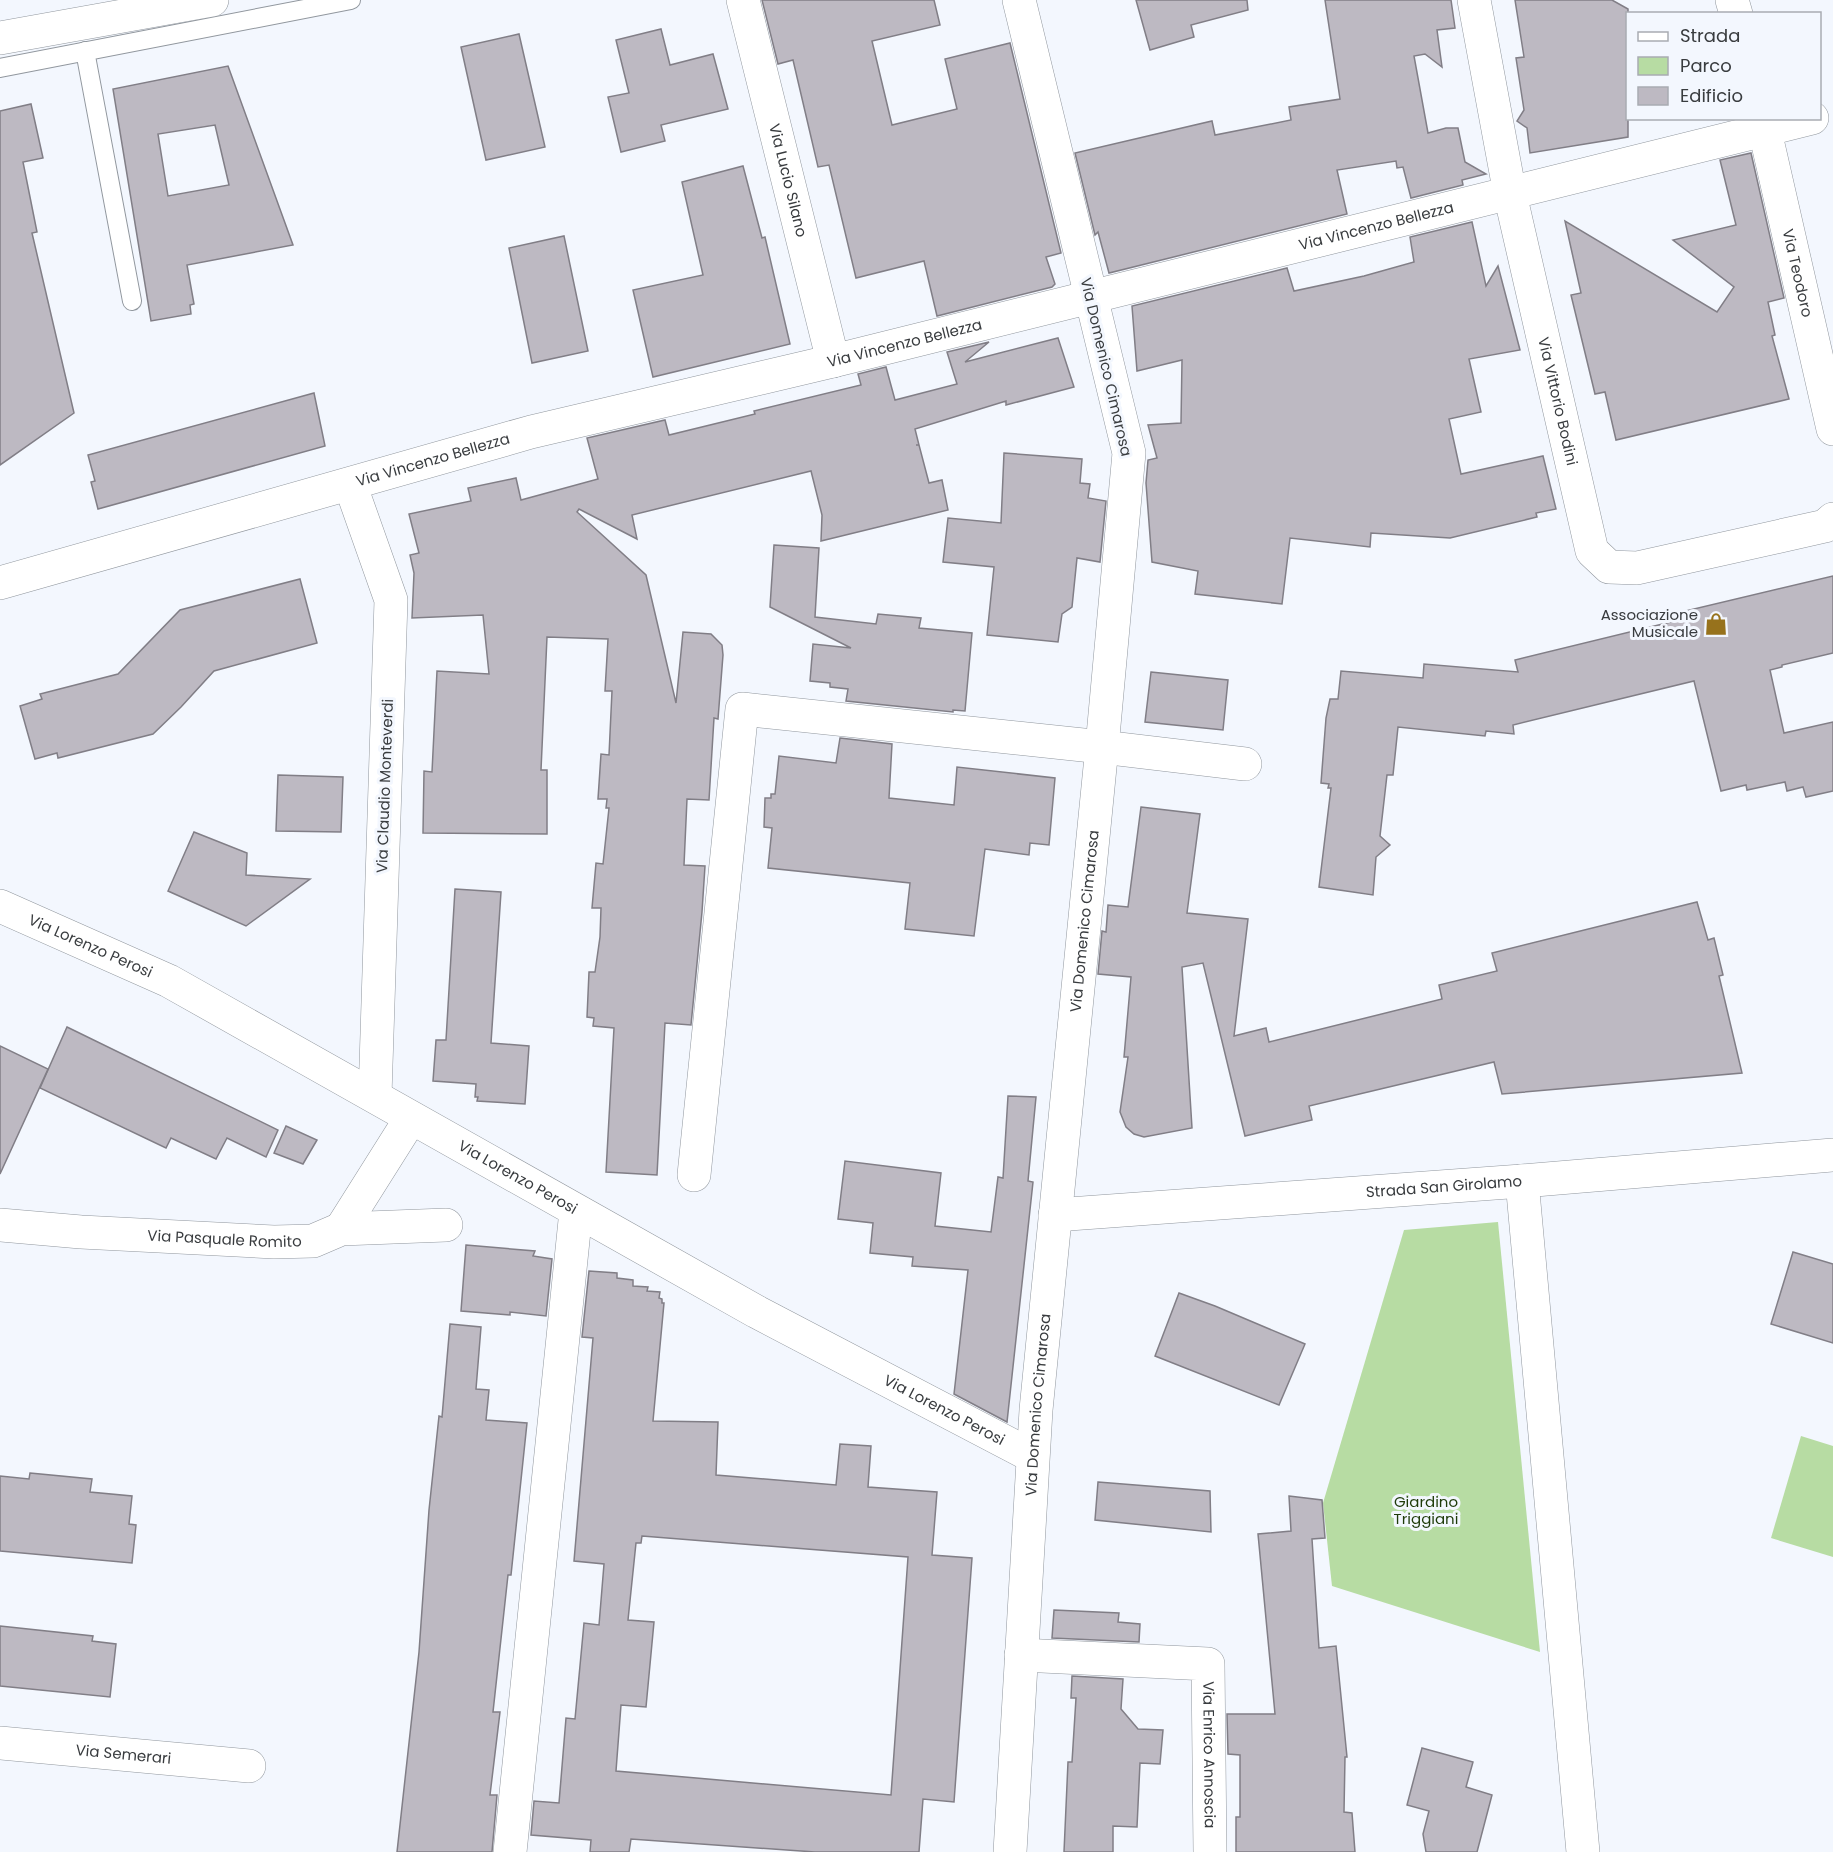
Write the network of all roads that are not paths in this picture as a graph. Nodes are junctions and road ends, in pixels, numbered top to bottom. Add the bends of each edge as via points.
1 (212, 0) edge
2 (351, 0) edge
3 (743, 0) edge
4 (1019, 0) edge
5 (1474, 0) edge
6 (0, 39) edge
7 (85, 51) junction
8 (0, 68) edge
9 (1796, 120) edge
10 (1764, 124) edge
11 (1510, 194) junction
12 (1090, 297) junction
13 (132, 301) dead end
14 (833, 361) junction
15 (1833, 429) edge
16 (350, 484) junction
17 (1833, 519) edge
18 (0, 583) edge
19 (1102, 747) junction
20 (1245, 764) dead end
21 (0, 906) edge
22 (375, 1096) junction
23 (411, 1118) junction
24 (1833, 1155) edge
25 (694, 1175) dead end
26 (1522, 1181) junction
27 (576, 1211) junction
28 (1055, 1215) junction
29 (0, 1224) edge
30 (446, 1225) dead end
31 (341, 1229) junction
32 (1032, 1456) junction
33 (1021, 1655) junction
34 (0, 1743) edge
35 (249, 1766) dead end
36 (510, 1852) edge
37 (1010, 1852) edge
38 (1210, 1852) edge
39 (1583, 1852) edge

1 - 6 street
2 - 7 lane
3 - 14 street, Via Lucio Silano
4 - 12 street, Via Domenico Cimarosa
5 - 11 street, Via Vittorio Bodini
7 - 8 lane
7 - 13 lane
9 - 10 street, Via Vincenzo Bellezza
10 - 11 street, Via Vincenzo Bellezza
10 - 15 street, Via Teodoro
11 - 12 street, Via Vincenzo Bellezza
11 - 17 street, Via Vittorio Bodini via 1592,551 1609,567 1637,568 1825,526
12 - 14 street, Via Vincenzo Bellezza
12 - 19 street, Via Domenico Cimarosa via 1129,453
14 - 16 street, Via Vincenzo Bellezza via 531,432
16 - 18 street, Via Vincenzo Bellezza
16 - 22 street, Via Claudio Monteverdi via 392,600
19 - 20 street
19 - 25 street via 741,709
19 - 28 street, Via Domenico Cimarosa
21 - 22 street, Via Lorenzo Perosi via 169,981
22 - 23 street, Via Lorenzo Perosi
23 - 27 street, Via Lorenzo Perosi
23 - 31 street
24 - 26 street, Strada San Girolamo
26 - 28 street, Strada San Girolamo
26 - 39 street
27 - 32 street, Via Lorenzo Perosi via 757,1312
27 - 36 street
28 - 32 street, Via Domenico Cimarosa
29 - 31 street, Via Pasquale Romito via 274,1242 313,1241
30 - 31 street, Via Pasquale Romito
32 - 33 street, Via Domenico Cimarosa
33 - 37 street, Via Domenico Cimarosa
33 - 38 street, Via Enrico Annoscia via 1208,1664
34 - 35 street, Via Semerari

